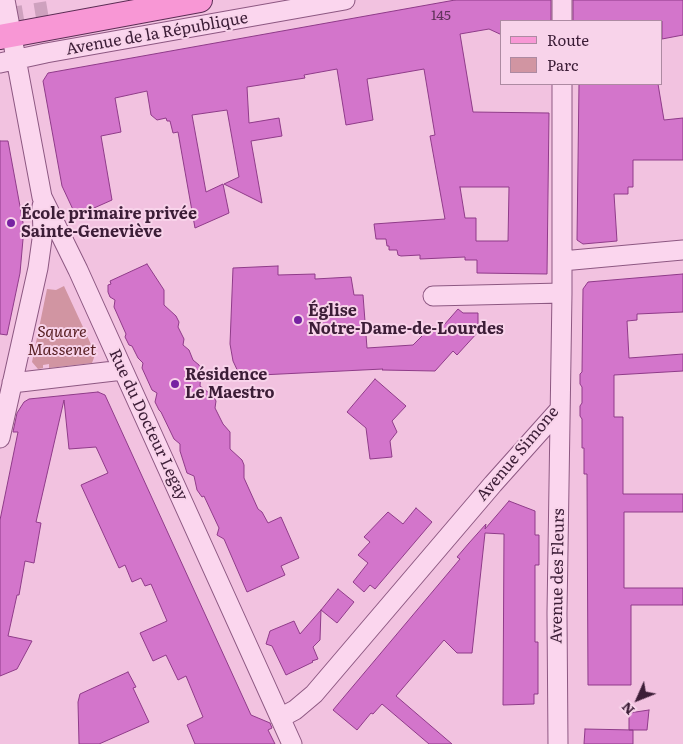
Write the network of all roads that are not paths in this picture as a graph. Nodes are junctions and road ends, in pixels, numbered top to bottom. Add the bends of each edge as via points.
1 (121, 0) edge
2 (200, 0) edge
3 (345, 0) edge
4 (562, 0) edge
5 (6, 6) edge
6 (48, 12) tunnel mouth
7 (562, 20) edge
8 (5, 36) edge
9 (8, 62) edge
10 (562, 85) edge
11 (42, 197) junction
12 (683, 250) edge
13 (40, 256) junction
14 (562, 261) junction
15 (74, 264) junction
16 (562, 293) junction
17 (433, 296) dead end
18 (123, 370) junction
19 (12, 383) junction
20 (560, 409) junction
21 (0, 438) edge
22 (280, 718) junction
23 (292, 744) edge
24 (558, 744) edge

1 - 6 main road
2 - 8 main road
3 - 9 street, Avenue de la République
4 - 7 street
5 - 8 street, Rue du Docteur Legay
8 - 9 street, Rue du Docteur Legay
9 - 11 street, Rue du Docteur Legay
10 - 14 street, Avenue Simone
11 - 13 street
11 - 15 street, Rue du Docteur Legay
12 - 14 street
13 - 15 street via 56,254
13 - 19 street
14 - 16 street, Avenue Simone
15 - 18 street, Rue du Docteur Legay
16 - 17 street
16 - 20 street, Avenue Simone
18 - 19 street
18 - 22 street, Rue du Docteur Legay
19 - 21 street
20 - 22 street, Avenue Simone via 314,694
20 - 24 street, Avenue des Fleurs
22 - 23 street, Rue du Docteur Legay

